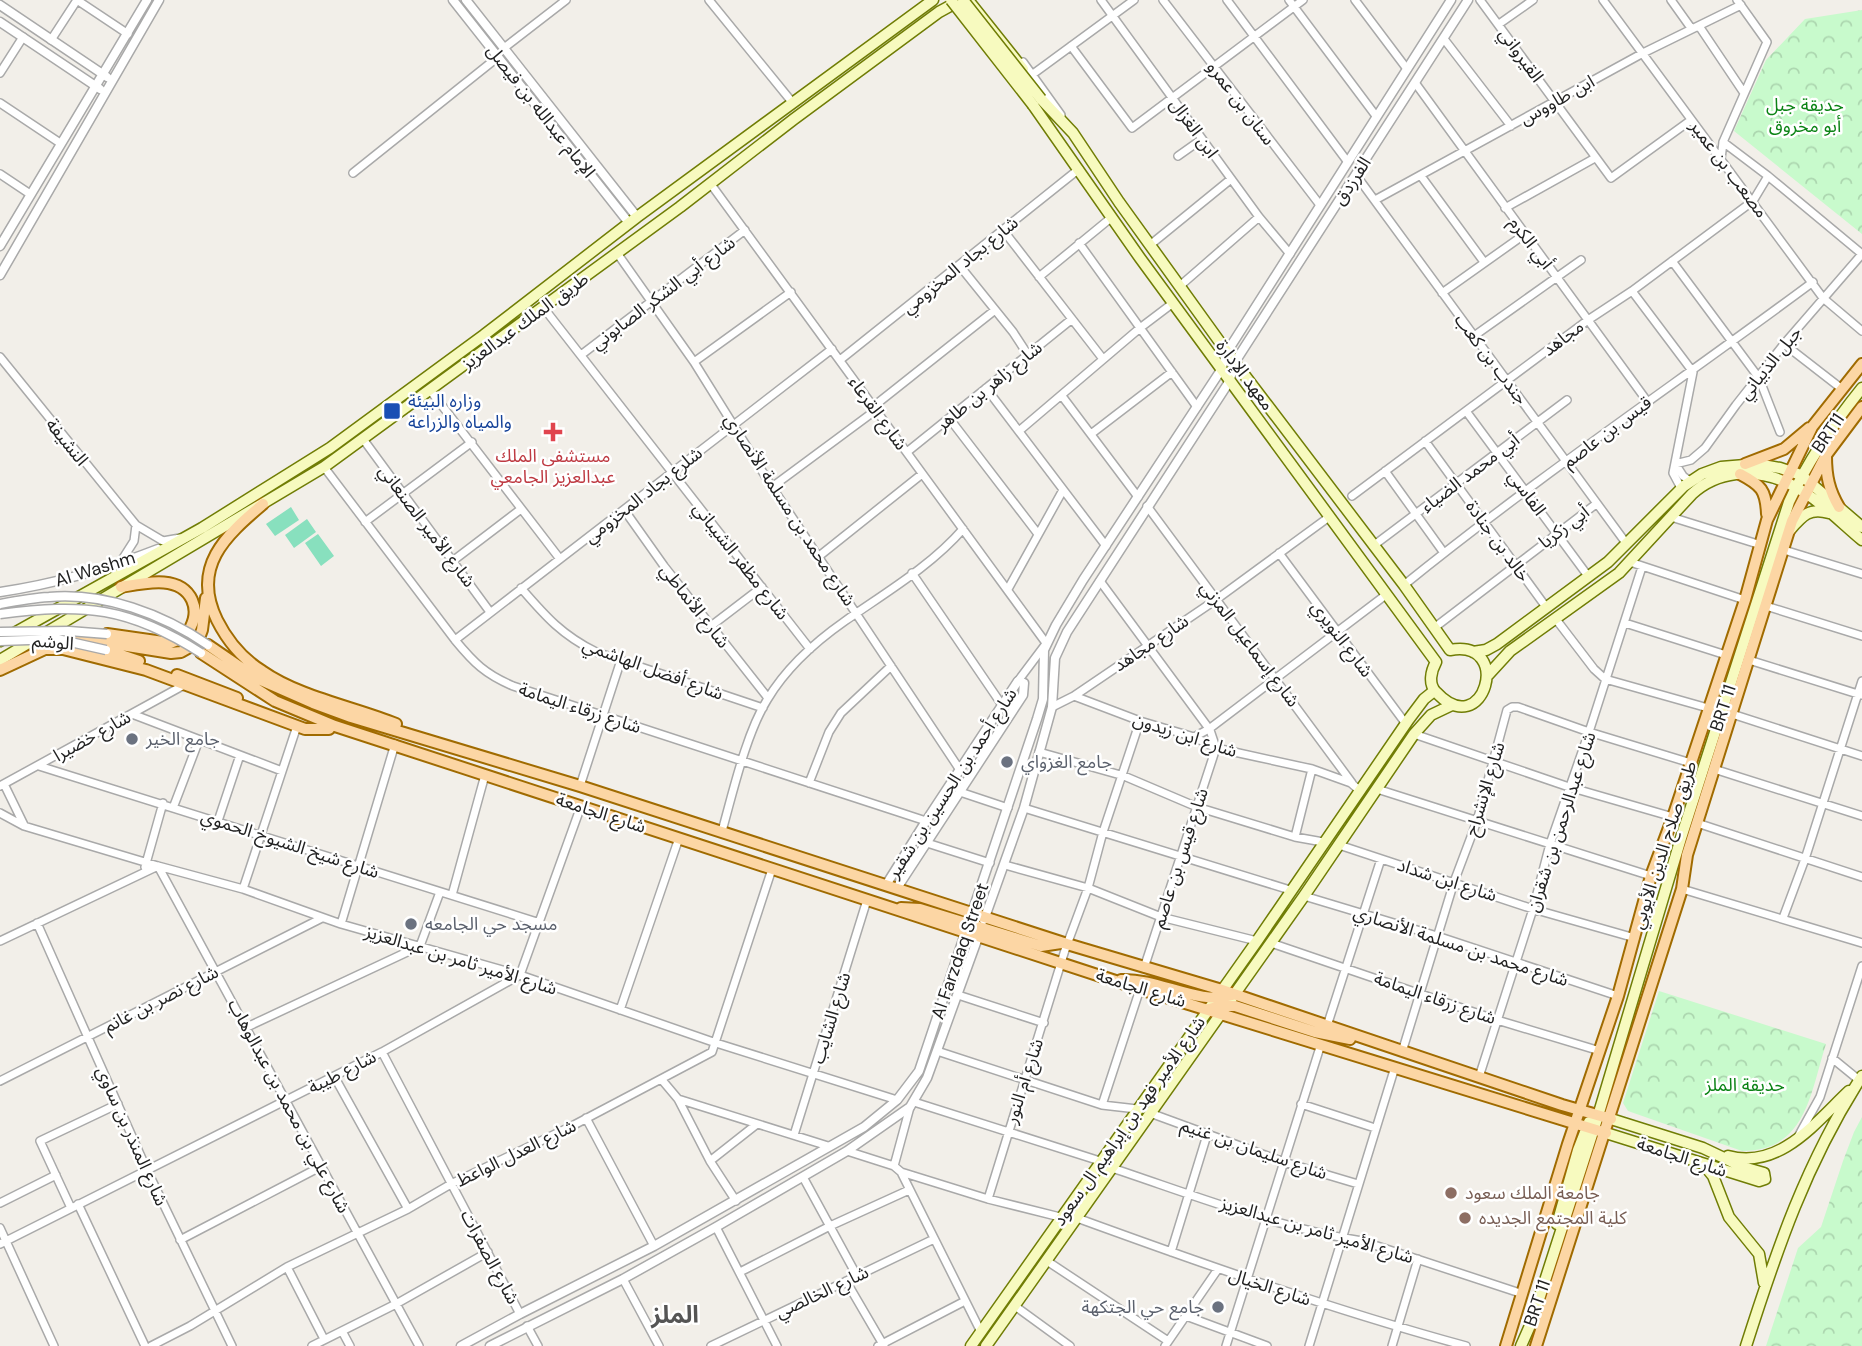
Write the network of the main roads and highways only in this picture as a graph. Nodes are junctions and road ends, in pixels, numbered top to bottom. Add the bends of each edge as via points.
1 (933, 0) edge
2 (966, 0) edge
3 (948, 2) edge
4 (982, 15) junction
5 (970, 27) junction
6 (1037, 102) junction
7 (1073, 133) junction
8 (741, 159) junction
9 (1079, 168) junction
10 (654, 204) junction
11 (1862, 364) edge
12 (1862, 388) edge
13 (1862, 407) edge
14 (1811, 427) junction
15 (1826, 456) junction
16 (1742, 469) junction
17 (1798, 481) junction
18 (263, 504) junction
19 (1835, 511) junction
20 (1767, 520) junction
21 (1862, 527) edge
22 (1784, 533) junction
23 (1862, 540) edge
24 (121, 587) junction
25 (206, 592) junction
26 (107, 634) road end
27 (57, 639) road end
28 (0, 641) edge
29 (106, 650) road end
30 (1473, 652) junction
31 (0, 660) edge
32 (0, 670) edge
33 (1488, 675) junction
34 (1434, 691) junction
35 (1452, 705) junction
36 (329, 729) junction
37 (357, 732) junction
38 (464, 750) junction
39 (969, 922) junction
40 (981, 927) junction
41 (1115, 981) junction
42 (1233, 995) junction
43 (1221, 1002) junction
44 (1209, 1009) junction
45 (1367, 1040) junction
46 (1860, 1080) edge
47 (1580, 1110) junction
48 (1595, 1115) junction
49 (1611, 1119) junction
50 (1585, 1127) junction
51 (1606, 1133) junction
52 (1709, 1151) junction
53 (1701, 1163) junction
54 (1765, 1288) junction
55 (1522, 1344) edge
56 (971, 1346) edge
57 (986, 1346) edge
58 (1506, 1346) edge
59 (1536, 1346) edge
60 (1746, 1346) edge

1 - 10 main road, طريق الملك عبدالعزيز
2 - 3 main road, طريق الملك عبدالعزيز
2 - 4 main road
2 - 6 main road, bridge
3 - 5 main road
3 - 6 main road, bridge
3 - 8 main road, طريق الملك عبدالعزيز
4 - 5 main road
4 - 7 main road
5 - 9 main road via 1066,158
6 - 7 main road, معهد الإدارة
6 - 9 main road, معهد الإدارة
7 - 30 main road, معهد الإدارة via 1227,352 1450,650
8 - 10 main road via 656,218 651,214
8 - 18 main road, طريق الملك عبدالعزيز via 363,439
9 - 34 main road, معهد الإدارة via 1229,382 1436,662 1431,676
10 - 28 main road, طريق الملك عبدالعزيز via 330,448
11 - 14 main road, طريق صلاح الدين الأيوبي
12 - 17 main road, BRT11 via 1828,430
13 - 15 main road, طريق صلاح الدين الأيوبي
14 - 16 main road via 1784,449
14 - 17 main road, طريق صلاح الدين الأيوبي
15 - 17 main road, طريق صلاح الدين الأيوبي
15 - 19 main road
16 - 17 main road
16 - 20 main road via 1763,491
16 - 30 main road via 1721,467 1690,481 1608,562 1497,644
16 - 33 main road via 1700,487 1609,581 1505,655
17 - 19 main road
17 - 20 main road, طريق صلاح الدين الأيوبي
17 - 22 main road, طريق صلاح الدين الأيوبي
18 - 24 main road, طريق الملك عبدالعزيز
18 - 25 main road via 216,553
19 - 21 main road
19 - 22 main road via 1808,512
19 - 23 main road
20 - 47 main road, طريق صلاح الدين الأيوبي
22 - 48 main road, BRT 11
22 - 49 main road, طريق صلاح الدين الأيوبي via 1784,550 1687,855 1682,889
24 - 26 main road via 149,582 181,587 193,602 194,620 185,636 170,643
24 - 31 main road, طريق الملك عبدالعزيز
25 - 27 main road via 197,643 181,652
25 - 38 main road via 225,637 262,671
29 - 36 main road
30 - 33 main road
32 - 36 main road via 45,649 63,649 146,670 305,729
33 - 35 main road via 1486,689 1476,701
34 - 35 main road
34 - 43 main road, شارع الأمير فهد بن إبراهيم ال سعود via 1355,786
35 - 42 main road via 1431,715 1414,734
36 - 37 main road
37 - 38 main road, شارع الجامعة via 275,701 205,649 313,703
37 - 39 main road, شارع الجامعة via 893,909
38 - 39 main road, شارع الجامعة via 892,886
39 - 40 main road, شارع الجامعة
39 - 40 main road, شارع الجامعة
40 - 41 main road, شارع الجامعة via 1062,964
40 - 43 main road, شارع الجامعة via 1065,943 1144,968
41 - 43 main road via 1143,980
41 - 44 main road, شارع الجامعة
42 - 43 main road, شارع الجامعة
42 - 45 main road, شارع الجامعة
43 - 44 main road, شارع الجامعة
43 - 45 main road via 1324,1035
43 - 50 main road, شارع الجامعة via 1321,1044
43 - 57 main road, شارع الأمير فهد بن إبراهيم ال سعود via 1150,1113
44 - 56 main road, شارع الأمير فهد بن إبراهيم ال سعود
45 - 47 main road, شارع الجامعة
46 - 52 main road via 1796,1141 1771,1155 1733,1158
46 - 54 main road via 1807,1175
47 - 48 main road, شارع الجامعة
47 - 50 main road, طريق صلاح الدين الأيوبي
48 - 49 main road, شارع الجامعة
48 - 50 main road, BRT 11
49 - 51 main road, طريق صلاح الدين الأيوبي
49 - 52 main road, شارع الجامعة
50 - 51 main road, شارع الجامعة
50 - 55 main road, BRT 11
50 - 58 main road, طريق صلاح الدين الأيوبي
51 - 53 main road, شارع الجامعة
51 - 59 main road, طريق صلاح الدين الأيوبي
52 - 53 main road, شارع الجامعة via 1762,1172 1765,1180
53 - 54 main road via 1713,1176 1735,1226 1759,1254
54 - 60 main road

